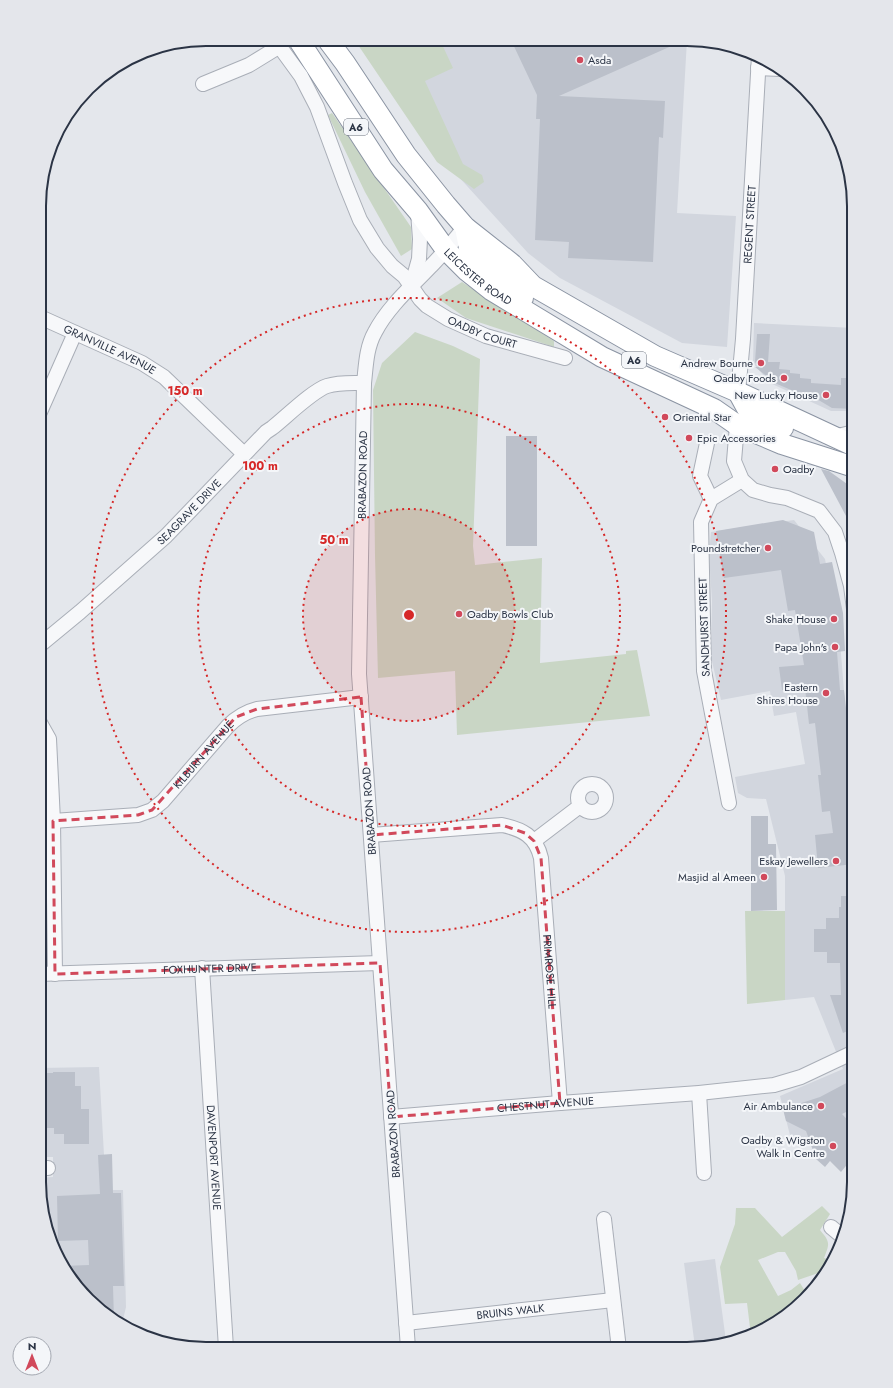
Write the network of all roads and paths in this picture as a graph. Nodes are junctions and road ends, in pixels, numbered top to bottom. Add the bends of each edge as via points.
1 (272, 46) edge
2 (280, 46) edge
3 (303, 46) edge
4 (332, 46) edge
5 (345, 63) junction
6 (759, 63) edge
7 (203, 84) dead end
8 (418, 211) junction
9 (465, 227) junction
10 (446, 250) junction
11 (411, 286) junction
12 (533, 286) junction
13 (46, 320) edge
14 (75, 333) junction
15 (602, 357) junction
16 (565, 358) dead end
17 (364, 383) junction
18 (738, 392) junction
19 (46, 398) edge
20 (737, 425) junction
21 (847, 434) edge
22 (834, 437) junction
23 (707, 443) dead end
24 (847, 443) edge
25 (244, 454) junction
26 (847, 456) edge
27 (847, 464) edge
28 (742, 480) junction
29 (711, 500) junction
30 (847, 574) edge
31 (46, 641) edge
32 (361, 698) junction
33 (46, 734) edge
34 (729, 803) dead end
35 (580, 806) dead end
36 (53, 821) junction
37 (371, 835) junction
38 (534, 841) junction
39 (380, 963) junction
40 (202, 968) junction
41 (46, 974) edge
42 (55, 974) junction
43 (847, 1056) edge
44 (699, 1093) junction
45 (560, 1103) junction
46 (391, 1117) junction
47 (704, 1173) dead end
48 (604, 1219) dead end
49 (831, 1227) dead end
50 (838, 1233) edge
51 (613, 1300) junction
52 (406, 1323) junction
53 (226, 1342) edge
54 (408, 1342) edge
55 (619, 1342) edge

1 - 7 street via 250,65
2 - 11 street, OADBY COURT via 317,107 360,220 378,248
3 - 8 highway, LEICESTER ROAD / A6 via 383,170
4 - 5 highway, A6
5 - 9 highway, A6 via 406,155
5 - 10 highway, A6 via 391,160 447,230
6 - 18 street, REGENT STREET
8 - 10 highway, LEICESTER ROAD / A6
8 - 11 street, BRABAZON ROAD via 419,259
9 - 10 street, BRABAZON ROAD
9 - 12 highway, A6 via 512,264
9 - 15 highway, A6 via 469,248 479,261 520,296
10 - 11 street, BRABAZON ROAD
10 - 15 highway, LEICESTER ROAD / A6 via 491,290
11 - 16 street, OADBY COURT via 427,306 464,327 493,338
11 - 17 street, BRABAZON ROAD via 387,313 374,333 367,355
12 - 18 highway, A6 via 655,356
12 - 20 highway, A6 via 574,323 608,348 707,390 726,401
13 - 14 street, GRANVILLE AVENUE
14 - 19 street
14 - 25 street, GRANVILLE AVENUE via 142,363 164,377
15 - 20 highway, LEICESTER ROAD / A6 via 714,409
17 - 25 street, SEAGRAVE DRIVE via 325,386 266,432
17 - 32 street, BRABAZON ROAD via 359,674
18 - 20 highway
18 - 22 highway, A6
18 - 26 highway, A6 via 750,414
20 - 27 highway, A6 via 782,444
20 - 28 street via 734,460
21 - 22 street
22 - 24 highway, A6
23 - 29 street via 700,476
25 - 31 street, SEAGRAVE DRIVE via 166,536
28 - 29 street
28 - 30 street via 753,490 787,498 819,511 835,532
29 - 34 street, SANDHURST STREET via 701,522 704,671
32 - 36 street, KILBURN AVENUE via 246,711 228,726 163,801 152,810 138,815
32 - 37 street, BRABAZON ROAD
33 - 36 street via 49,739
35 - 38 street
36 - 42 street
37 - 38 street via 502,826 516,828
37 - 39 street, BRABAZON ROAD
38 - 45 street, PRIMROSE HILL via 541,858
39 - 40 street, FOXHUNTER DRIVE
39 - 46 street, BRABAZON ROAD
40 - 42 street, FOXHUNTER DRIVE
40 - 53 street, DAVENPORT AVENUE
41 - 42 street, FOXHUNTER DRIVE
43 - 44 street, CHESTNUT AVENUE via 802,1078 774,1085
44 - 45 street, CHESTNUT AVENUE
44 - 47 street
45 - 46 street, CHESTNUT AVENUE
46 - 52 street, BRABAZON ROAD
48 - 51 street
49 - 50 street
51 - 52 street, BRUINS WALK
51 - 55 street
52 - 54 street, BRABAZON ROAD

